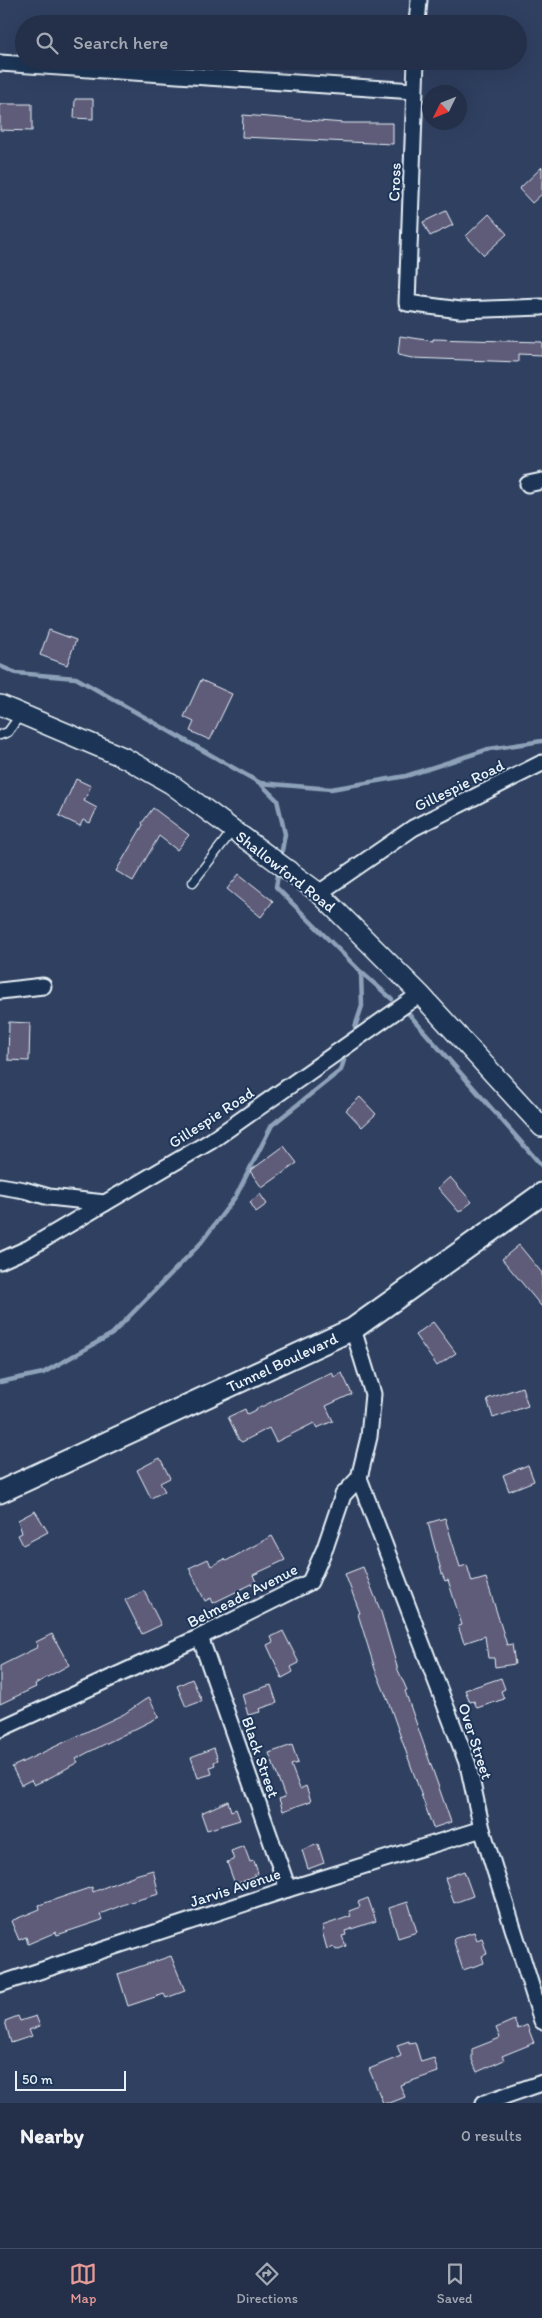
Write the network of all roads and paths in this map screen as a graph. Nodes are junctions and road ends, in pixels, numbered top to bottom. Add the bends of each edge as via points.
1 (418, 0) edge
2 (417, 15) edge
3 (0, 64) edge
4 (15, 65) edge
5 (92, 70) edge
6 (415, 70) edge
7 (414, 91) junction
8 (542, 307) edge
9 (0, 705) edge
10 (20, 714) junction
11 (0, 734) edge
12 (542, 763) edge
13 (234, 829) junction
14 (193, 882) dead end
15 (320, 893) junction
16 (43, 986) dead end
17 (0, 991) edge
18 (420, 994) junction
19 (542, 1127) edge
20 (0, 1186) edge
21 (542, 1194) edge
22 (105, 1203) junction
23 (0, 1261) edge
24 (353, 1329) junction
25 (359, 1478) junction
26 (0, 1492) edge
27 (200, 1637) junction
28 (0, 1729) edge
29 (482, 1829) junction
30 (288, 1889) junction
31 (0, 1984) edge
32 (542, 2021) edge
33 (542, 2083) edge
34 (484, 2103) edge

1 - 2 street
3 - 4 street
5 - 7 street
6 - 7 street, Cross
7 - 8 street, Cross via 407,303 460,310
9 - 10 street, Shallowford Road
10 - 11 lane via 8,732
10 - 13 street, Shallowford Road via 125,758 171,784
12 - 15 street, Gillespie Road via 413,828
13 - 14 lane
13 - 15 street, Shallowford Road
15 - 18 street, Shallowford Road
16 - 17 street
18 - 19 street, Shallowford Road
18 - 22 street, Gillespie Road via 211,1141
20 - 22 street via 49,1197
21 - 24 main road, Tunnel Boulevard
22 - 23 street, Gillespie Road via 29,1248
24 - 25 street, Belmeade Avenue via 373,1394 369,1437
24 - 26 main road, Tunnel Boulevard
25 - 27 street, Belmeade Avenue via 343,1495 310,1582
25 - 29 street, Over Street via 468,1766
27 - 28 street, Belmeade Avenue
27 - 30 street, Black Street
29 - 30 street, Jarvis Avenue
29 - 32 street, Over Street
30 - 31 street, Jarvis Avenue
33 - 34 street

